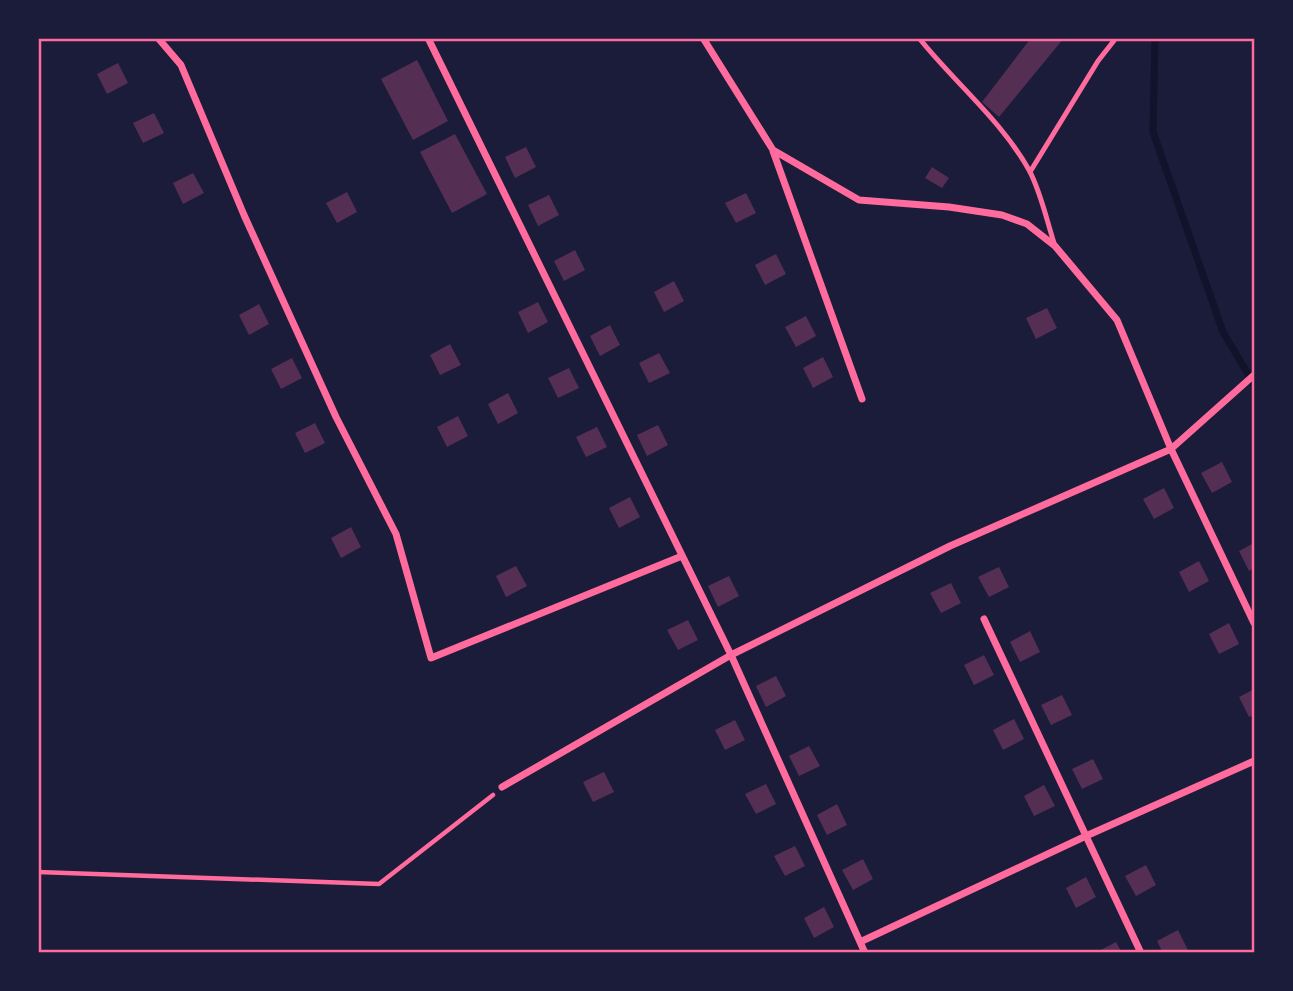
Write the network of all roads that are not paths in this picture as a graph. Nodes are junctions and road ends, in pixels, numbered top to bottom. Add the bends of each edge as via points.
1 (158, 38) edge
2 (428, 38) edge
3 (703, 38) edge
4 (1116, 38) edge
5 (921, 39) edge
6 (773, 150) junction
7 (1030, 172) junction
8 (1055, 246) junction
9 (1255, 375) edge
10 (862, 400) dead end
11 (1171, 449) junction
12 (682, 556) junction
13 (984, 618) dead end
14 (1255, 623) edge
15 (732, 655) junction
16 (1255, 761) edge
17 (502, 787) road end
18 (1086, 836) junction
19 (860, 942) junction
20 (865, 953) edge
21 (1141, 953) edge

1 - 12 street via 180,65 336,417 396,534 431,658
2 - 12 street
3 - 6 street
4 - 7 lane
5 - 7 lane via 998,123
6 - 8 street via 859,200 1002,215 1027,223
6 - 10 street
7 - 8 lane
8 - 11 street via 1118,320
9 - 11 street
11 - 14 street
11 - 15 street via 950,547
12 - 15 street
13 - 18 street
15 - 17 street
15 - 19 street
16 - 18 street
18 - 19 street
18 - 21 street
19 - 20 street

